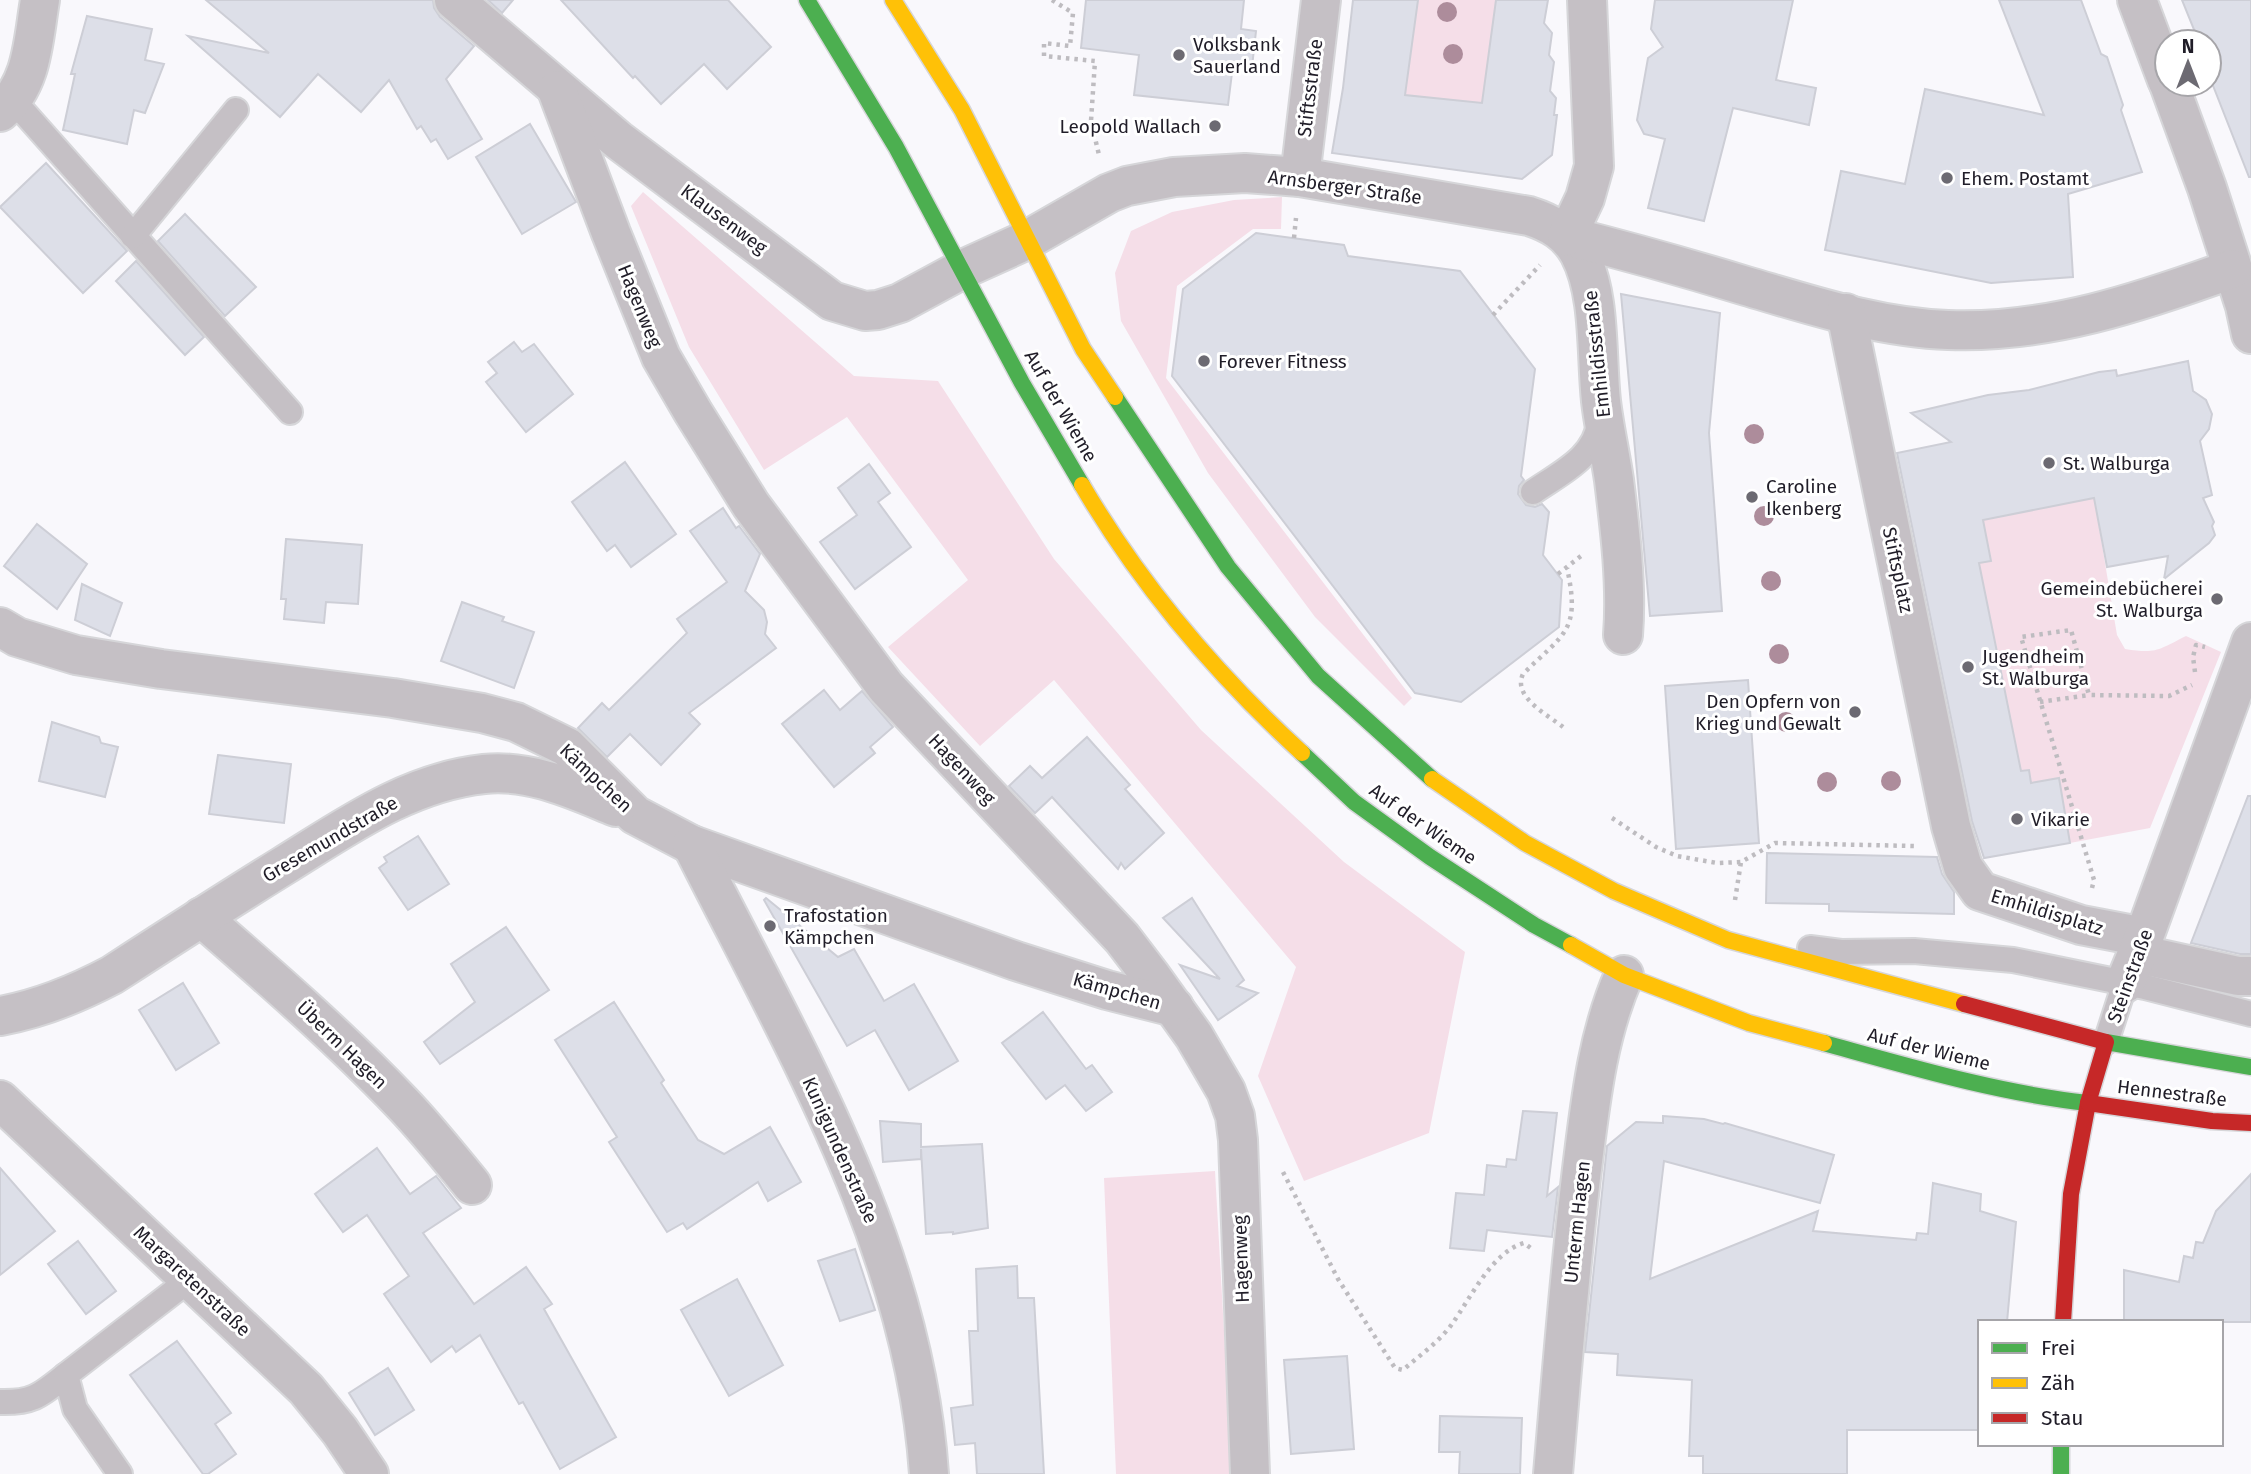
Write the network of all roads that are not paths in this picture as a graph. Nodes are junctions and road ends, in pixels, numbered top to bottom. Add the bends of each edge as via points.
1 (40, 0) edge
2 (454, 0) edge
3 (807, 0) edge
4 (893, 0) edge
5 (1321, 0) edge
6 (1587, 0) edge
7 (2137, 0) edge
8 (2153, 42) edge
9 (555, 86) junction
10 (2174, 98) edge
11 (7, 106) edge
12 (236, 110) dead end
13 (1300, 177) junction
14 (133, 236) junction
15 (1567, 236) junction
16 (1027, 240) junction
17 (961, 270) junction
18 (2242, 273) edge
19 (1846, 313) junction
20 (2251, 334) edge
21 (1601, 402) junction
22 (290, 412) dead end
23 (1533, 492) dead end
24 (0, 627) edge
25 (1623, 635) dead end
26 (2251, 642) edge
27 (635, 815) junction
28 (1954, 836) joint
29 (692, 845) junction
30 (201, 917) junction
31 (1728, 940) junction
32 (2136, 958) junction
33 (1624, 975) junction
34 (2244, 976) edge
35 (1174, 1007) junction
36 (2251, 1014) edge
37 (0, 1016) edge
38 (2106, 1042) junction
39 (2251, 1067) edge
40 (0, 1100) edge
41 (2088, 1103) junction
42 (2251, 1123) edge
43 (472, 1185) dead end
44 (189, 1280) junction
45 (2063, 1320) edge
46 (66, 1375) junction
47 (0, 1402) edge
48 (2061, 1446) edge
49 (120, 1474) edge
50 (369, 1474) edge
51 (929, 1474) edge
52 (1250, 1474) edge
53 (1553, 1474) edge
54 (2061, 1474) edge

1 - 11 street via 29,67
2 - 9 street, Klausenweg
3 - 17 main road via 896,147
4 - 16 main road via 962,110
5 - 13 street, Stiftsstraße
6 - 15 street via 1594,166
7 - 8 street
9 - 17 street, Klausenweg via 618,140 832,301 878,310
9 - 35 street, Hagenweg via 661,356 751,505 886,687 1122,938
10 - 18 street
11 - 14 lane
12 - 14 lane
13 - 15 street, Arnsberger Straße via 1529,216
13 - 16 street, Arnsberger Straße via 1245,173 1174,177 1127,186
14 - 22 lane
15 - 19 street
15 - 21 street, Emhildisstraße via 1581,256 1592,293
16 - 17 street, Klausenweg
16 - 31 main road via 1083,349 1162,470 1228,567 1318,676 1431,778 1525,843 1614,891
17 - 33 main road, Auf der Wieme via 1099,514 1181,625 1272,726 1354,802 1430,858 1534,925
18 - 19 street via 2030,326 1950,330
18 - 20 street
19 - 28 street, Stiftsplatz
21 - 23 lane via 1592,448
21 - 25 street, Emhildisstraße via 1614,480 1625,601
24 - 27 street, Kämpchen via 76,655 393,698 516,722 567,747
26 - 32 street, Steinstraße
27 - 29 street, Kämpchen
27 - 30 street, Gresemundstraße via 553,781 485,774 446,781 361,817
28 - 32 street, Emhildisplatz via 1963,867 1980,891 2081,925
29 - 35 street, Kämpchen via 1016,961
29 - 51 street, Kunigundenstraße via 805,1069 881,1242 912,1349
30 - 37 street, Gresemundstraße via 87,988
30 - 43 street, Überm Hagen via 319,1020 403,1104
31 - 32 lane via 2014,960
31 - 38 main road
32 - 34 street, Emhildisplatz
32 - 36 lane
32 - 38 lane, Steinstraße
33 - 41 main road, Auf der Wieme via 1749,1023 1962,1081
33 - 53 street, Unterm Hagen via 1600,1046 1571,1270
35 - 52 street, Hagenweg via 1226,1091 1235,1116
38 - 39 main road, Hennestraße
38 - 41 main road, Steinstraße
40 - 44 street, Margaretenstraße
41 - 42 main road, Hennestraße
41 - 45 main road, Steinstraße via 2071,1194
44 - 46 lane
44 - 50 street, Margaretenstraße via 306,1389
46 - 47 lane via 37,1398
46 - 49 lane via 75,1409
48 - 54 main road

